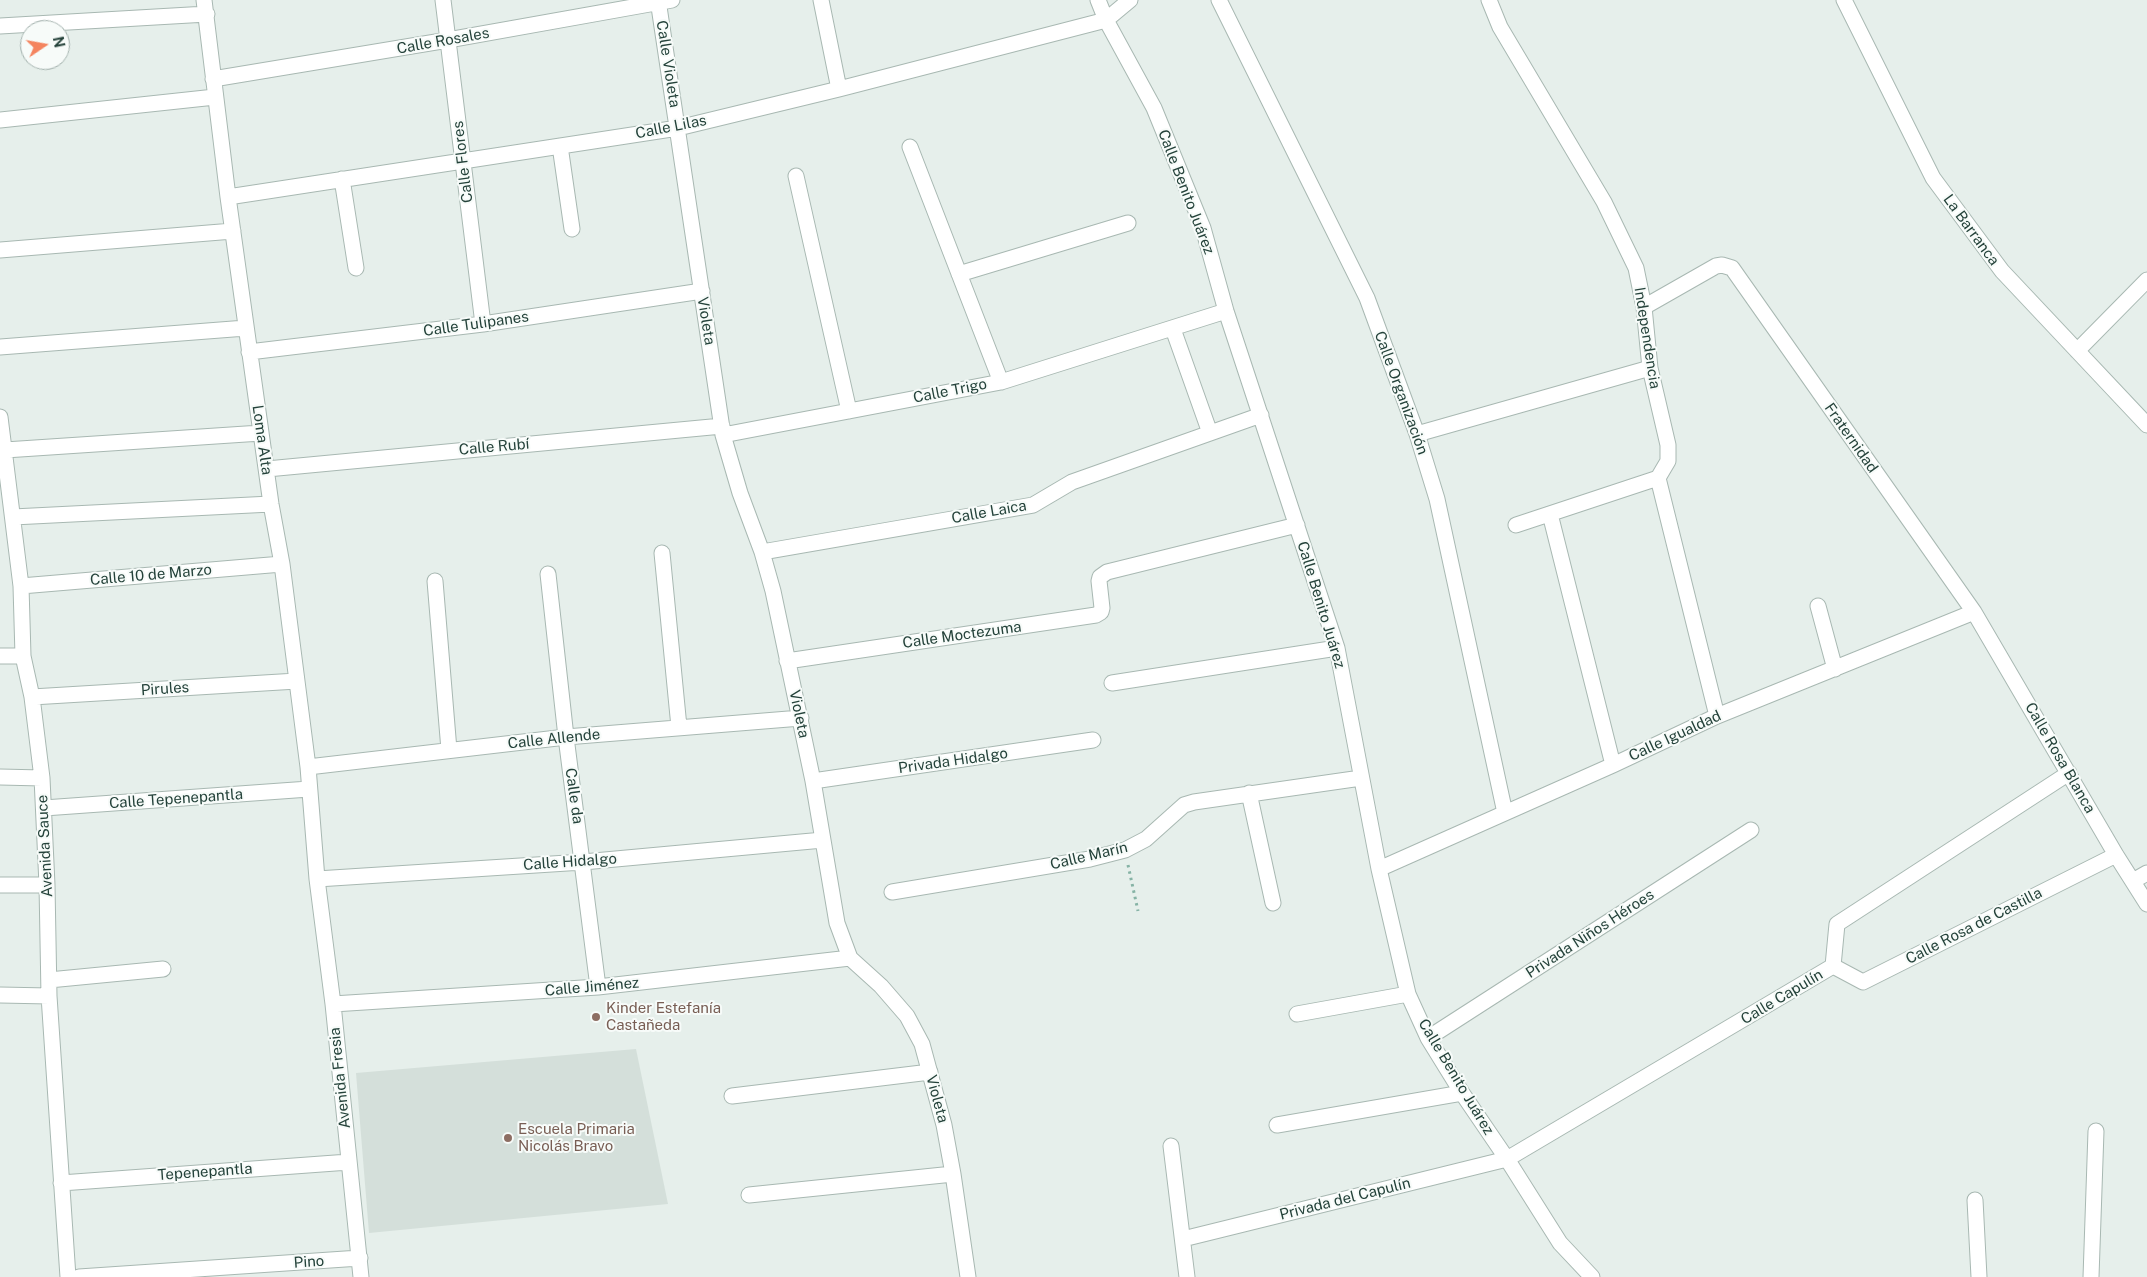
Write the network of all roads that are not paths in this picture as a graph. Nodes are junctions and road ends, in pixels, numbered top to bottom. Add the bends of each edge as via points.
1 (443, 0) edge
2 (821, 0) edge
3 (1098, 0) edge
4 (1130, 0) edge
5 (1218, 0) edge
6 (1489, 0) edge
7 (1844, 0) edge
8 (663, 1) edge
9 (206, 7) edge
10 (1106, 20) junction
11 (0, 26) edge
12 (448, 40) junction
13 (213, 79) junction
14 (839, 89) junction
15 (216, 97) junction
16 (0, 120) edge
17 (678, 128) junction
18 (560, 146) junction
19 (910, 147) dead end
20 (462, 161) junction
21 (796, 176) dead end
22 (342, 179) junction
23 (228, 197) junction
24 (1128, 222) dead end
25 (572, 229) dead end
26 (234, 231) junction
27 (0, 250) edge
28 (356, 268) dead end
29 (959, 274) junction
30 (2147, 280) edge
31 (702, 291) junction
32 (1644, 307) junction
33 (1226, 311) junction
34 (483, 324) junction
35 (246, 328) junction
36 (1173, 328) junction
37 (0, 347) edge
38 (2077, 350) junction
39 (249, 352) junction
40 (1650, 368) junction
41 (1001, 382) junction
42 (849, 411) junction
43 (1261, 415) junction
44 (0, 417) edge
45 (2145, 417) edge
46 (722, 430) junction
47 (261, 433) junction
48 (1210, 433) junction
49 (1417, 434) junction
50 (5, 450) junction
51 (267, 469) junction
52 (1658, 478) junction
53 (5, 487) edge
54 (271, 504) junction
55 (1550, 514) junction
56 (13, 517) junction
57 (1297, 525) junction
58 (1516, 525) dead end
59 (762, 552) junction
60 (662, 553) dead end
61 (282, 564) junction
62 (548, 574) dead end
63 (435, 581) dead end
64 (21, 586) junction
65 (1818, 606) dead end
66 (1974, 612) junction
67 (1337, 648) junction
68 (0, 656) edge
69 (23, 656) junction
70 (788, 661) junction
71 (1835, 669) junction
72 (297, 681) junction
73 (1112, 683) dead end
74 (32, 697) junction
75 (1717, 716) junction
76 (801, 718) junction
77 (679, 727) junction
78 (566, 737) junction
79 (1093, 740) dead end
80 (450, 750) junction
81 (1613, 765) junction
82 (308, 767) junction
83 (2069, 773) junction
84 (0, 777) edge
85 (42, 778) junction
86 (1361, 778) junction
87 (814, 781) junction
88 (309, 790) junction
89 (1248, 793) junction
90 (44, 808) junction
91 (1505, 813) junction
92 (1751, 830) dead end
93 (823, 840) junction
94 (2116, 855) junction
95 (583, 862) junction
96 (1379, 869) junction
97 (2147, 873) edge
98 (317, 879) junction
99 (2133, 881) junction
100 (0, 885) edge
101 (47, 885) junction
102 (892, 892) dead end
103 (1273, 903) dead end
104 (2147, 904) edge
105 (850, 958) junction
106 (1833, 966) junction
107 (163, 969) dead end
108 (49, 980) junction
109 (598, 988) junction
110 (1408, 994) junction
111 (0, 995) edge
112 (49, 996) junction
113 (333, 1004) junction
114 (1298, 1014) dead end
115 (1428, 1038) junction
116 (930, 1072) junction
117 (1462, 1094) junction
118 (732, 1096) dead end
119 (1277, 1125) dead end
120 (2096, 1132) dead end
121 (1171, 1146) dead end
122 (1507, 1159) junction
123 (349, 1162) junction
124 (954, 1174) junction
125 (61, 1183) junction
126 (749, 1195) dead end
127 (1975, 1200) dead end
128 (1183, 1239) junction
129 (360, 1258) junction
130 (68, 1277) edge
131 (79, 1277) edge
132 (362, 1277) edge
133 (968, 1277) edge
134 (1187, 1277) edge
135 (1592, 1277) edge
136 (1979, 1277) edge
137 (2091, 1277) edge

1 - 12 street, Calle Flores
2 - 14 street
3 - 10 street, Calle Benito Juárez
4 - 10 street
5 - 49 street, Calle Organización via 1367,298
6 - 32 street, Independencia via 1500,27 1604,202 1636,268
7 - 38 street, La Barranca via 1934,178 2002,271
8 - 12 street, Calle Rosales
8 - 17 street, Calle Violeta
9 - 11 street
9 - 13 street, Loma Alta
10 - 14 street, Calle Lilas
10 - 33 street, Calle Benito Juárez via 1154,108 1203,228
12 - 13 street, Calle Rosales
12 - 20 street, Calle Flores
13 - 15 street, Loma Alta
14 - 17 street, Calle Lilas
15 - 16 street
15 - 23 street, Loma Alta
17 - 18 street, Calle Lilas
17 - 31 street, Violeta
18 - 20 street, Calle Lilas
18 - 25 street
19 - 29 street
20 - 22 street, Calle Lilas
20 - 34 street, Calle Flores
21 - 42 street
22 - 23 street, Calle Lilas
22 - 28 street
23 - 26 street, Loma Alta
24 - 29 street
26 - 27 street
26 - 35 street, Loma Alta
29 - 41 street
30 - 38 street
31 - 34 street, Calle Tulipanes
31 - 46 street, Violeta
32 - 40 street, Independencia
32 - 66 street, Fraternidad via 1716,266 1727,266 1735,273
33 - 36 street, Calle Trigo
33 - 43 street, Calle Benito Juárez
34 - 39 street, Calle Tulipanes
35 - 37 street
35 - 39 street, Loma Alta
36 - 41 street, Calle Trigo
36 - 48 street
38 - 45 street, La Barranca
39 - 47 street, Loma Alta
40 - 49 street
40 - 52 street, Independencia via 1668,444 1668,461
41 - 42 street, Calle Trigo
42 - 46 street, Calle Trigo
43 - 48 street, Calle Laica
43 - 57 street, Calle Benito Juárez
44 - 50 street, Avenida Sauce
46 - 51 street, Calle Rubí
46 - 59 street, Violeta via 740,493
47 - 50 street
47 - 51 street, Loma Alta
48 - 59 street, Calle Laica via 1072,482 1033,505
49 - 91 street, Calle Organización via 1437,499
50 - 53 street, Avenida Sauce
51 - 54 street, Loma Alta
52 - 55 street
52 - 75 street
53 - 56 street, Avenida Sauce
54 - 56 street
54 - 61 street, Loma Alta
55 - 58 street
55 - 81 street
56 - 64 street, Avenida Sauce
57 - 67 street, Calle Benito Juárez
57 - 70 street, Calle Moctezuma via 1107,572 1100,577 1098,586 1102,608 1096,615
59 - 70 street, Violeta
60 - 77 street
61 - 64 street, Calle 10 de Marzo
61 - 72 street, Loma Alta
62 - 78 street, Calle da
63 - 80 street
64 - 69 street, Avenida Sauce
65 - 71 street
66 - 71 street, Calle Igualdad
66 - 83 street, Calle Rosa Blanca
67 - 73 street
67 - 86 street, Calle Benito Juárez
68 - 69 street
69 - 74 street, Avenida Sauce
70 - 76 street, Violeta
71 - 75 street, Calle Igualdad
72 - 74 street, Pirules
72 - 82 street, Loma Alta
74 - 85 street, Avenida Sauce
75 - 81 street, Calle Igualdad
76 - 77 street, Calle Allende
76 - 87 street, Violeta
77 - 78 street, Calle Allende
78 - 80 street, Calle Allende
78 - 95 street, Calle da
79 - 87 street, Privada Hidalgo
80 - 82 street, Calle Allende
81 - 91 street, Calle Igualdad
82 - 88 street, Loma Alta
83 - 94 street, Calle Rosa Blanca
83 - 106 street, Calle Capulín via 1837,924
84 - 85 street
85 - 90 street, Avenida Sauce
86 - 89 street, Calle Marín
86 - 96 street, Calle Benito Juárez
87 - 93 street, Violeta
88 - 90 street, Calle Tepenepantla
88 - 98 street, Loma Alta
89 - 102 street, Calle Marín via 1184,805 1146,839 1125,850 1090,859
89 - 103 street
90 - 101 street, Avenida Sauce
91 - 96 street, Calle Igualdad
92 - 115 street, Privada Niños Héroes
93 - 95 street, Calle Hidalgo
93 - 105 street, Violeta via 837,923
94 - 99 street, Calle Rosa Blanca
94 - 106 street, Calle Rosa de Castilla via 1863,982
95 - 98 street, Calle Hidalgo
95 - 109 street, Calle da
96 - 110 street, Calle Benito Juárez
97 - 99 street
98 - 113 street, Avenida Fresia
99 - 104 street, Calle Rosa Blanca
100 - 101 street
101 - 108 street, Avenida Sauce
105 - 109 street, Calle Jiménez
105 - 116 street, Violeta via 907,1016 922,1044
106 - 122 street, Calle Capulín
107 - 108 street
108 - 112 street, Avenida Sauce
109 - 113 street, Calle Jiménez
110 - 114 street
110 - 115 street, Calle Benito Juárez
111 - 112 street
112 - 125 street, Avenida Sauce
113 - 123 street, Avenida Fresia
115 - 117 street, Calle Benito Juárez
116 - 118 street
116 - 124 street, Violeta
117 - 119 street
117 - 122 street, Calle Benito Juárez
120 - 137 street
121 - 128 street
122 - 128 street, Privada del Capulín
122 - 135 street, Calle Benito Juárez via 1560,1242
123 - 125 street, Tepenepantla
123 - 129 street, Avenida Fresia
124 - 126 street
124 - 133 street, Violeta
125 - 130 street, Avenida Sauce
127 - 136 street
128 - 134 street
129 - 131 street, Pino
129 - 132 street, Avenida Fresia

